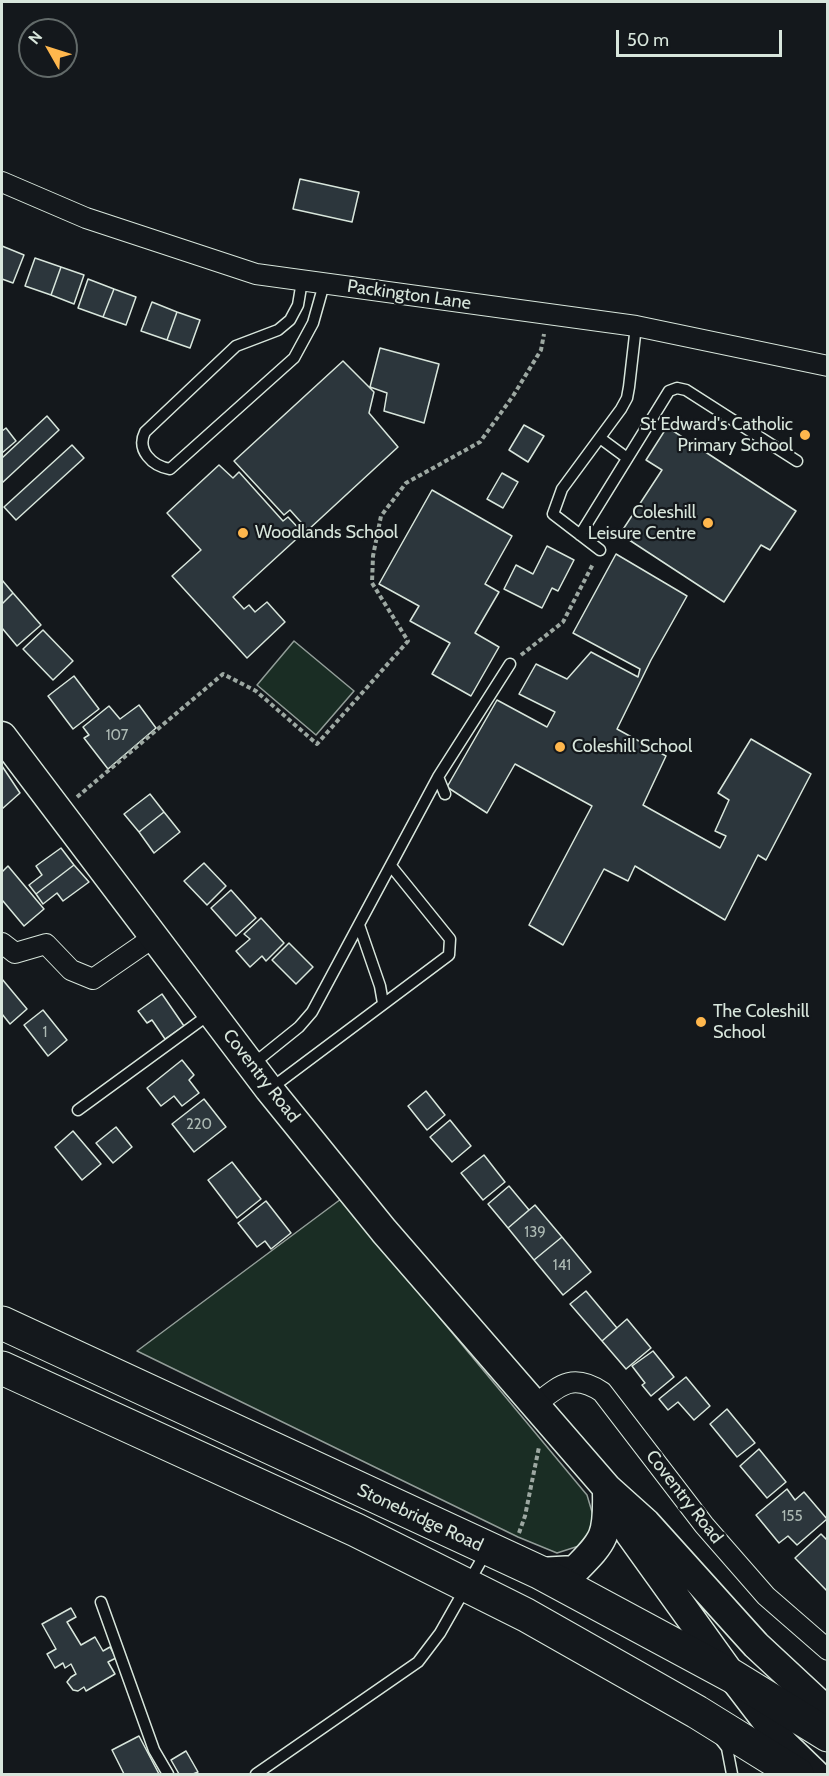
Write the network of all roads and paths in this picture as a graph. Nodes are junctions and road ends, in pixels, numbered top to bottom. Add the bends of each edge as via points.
1 (2, 182) edge
2 (302, 280) junction
3 (324, 284) junction
4 (548, 314) junction
5 (636, 326) junction
6 (828, 366) edge
7 (600, 438) junction
8 (627, 458) junction
9 (797, 461) dead end
10 (580, 535) junction
11 (600, 550) joint
12 (510, 664) joint
13 (2, 736) edge
14 (438, 777) junction
15 (445, 794) dead end
16 (58, 812) junction
17 (391, 866) junction
18 (359, 925) junction
19 (154, 937) junction
20 (2, 943) edge
21 (383, 1003) junction
22 (212, 1013) junction
23 (251, 1065) junction
24 (269, 1089) junction
25 (78, 1110) dead end
26 (2, 1323) edge
27 (2, 1368) edge
28 (540, 1411) junction
29 (607, 1488) junction
30 (502, 1546) junction
31 (538, 1572) junction
32 (468, 1586) junction
33 (101, 1602) dead end
34 (828, 1650) edge
35 (732, 1676) junction
36 (697, 1712) junction
37 (828, 1712) edge
38 (828, 1735) edge
39 (168, 1774) edge
40 (256, 1774) edge
41 (732, 1774) edge
42 (800, 1774) edge

1 - 2 street, Packington Lane via 86,218 256,274
2 - 3 street, Packington Lane
2 - 3 lane via 298,305 290,320 278,330 236,346 144,432 141,448 152,461 170,469 294,358 313,323
3 - 4 street, Packington Lane
4 - 5 street, Packington Lane
4 - 16 path via 541,350 480,442 406,483 381,516 372,583 408,641 317,744 256,691 223,674
5 - 6 street, Packington Lane
5 - 7 lane via 627,398
7 - 8 lane
7 - 10 lane via 561,489 553,514
8 - 9 lane via 664,397 677,388 687,390
8 - 10 lane
10 - 11 lane
11 - 12 path via 563,622
12 - 14 lane
13 - 16 main road, Coventry Road
14 - 15 lane
14 - 17 lane
16 - 19 main road, Coventry Road
17 - 18 lane
17 - 21 lane via 450,939 449,955
18 - 21 lane
18 - 23 lane via 312,1012
19 - 20 street via 93,979 71,970 46,944 15,953
19 - 22 main road, Coventry Road
21 - 24 lane
22 - 23 main road, Coventry Road
22 - 25 lane
23 - 24 main road, Coventry Road
24 - 28 main road, Coventry Road via 384,1231
26 - 30 highway, Stonebridge Road
27 - 32 highway via 356,1530
28 - 29 main road, Coventry Road
28 - 30 path via 525,1516
28 - 34 street, Coventry Road via 558,1386 576,1382 590,1384 602,1392 704,1525 758,1587
29 - 31 main road via 607,1523 598,1548 575,1570
29 - 35 main road via 630,1534
29 - 37 main road via 646,1523 756,1646
30 - 31 highway, Stonebridge Road
30 - 32 lane
31 - 35 highway, Stonebridge Road
32 - 36 highway
32 - 40 lane via 418,1662
33 - 39 lane via 154,1750
35 - 38 highway, Stonebridge Road
35 - 42 main road via 784,1744
36 - 41 lane via 727,1748
36 - 42 highway

